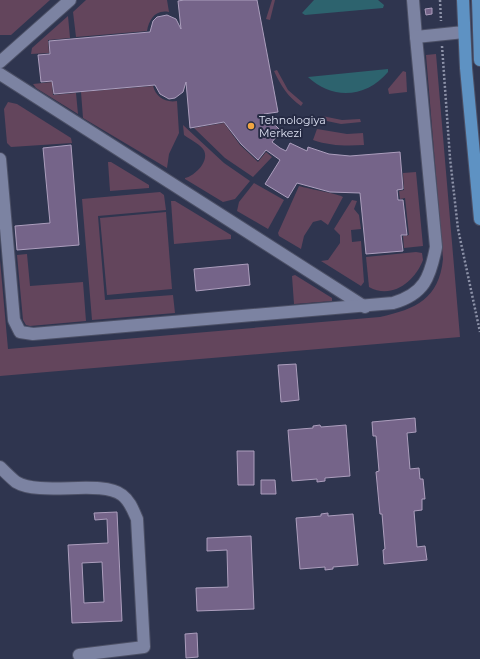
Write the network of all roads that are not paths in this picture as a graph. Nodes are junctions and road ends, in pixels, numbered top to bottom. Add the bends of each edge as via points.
1 (70, 0) edge
2 (413, 0) edge
3 (463, 0) edge
4 (478, 0) edge
5 (464, 32) junction
6 (416, 37) junction
7 (480, 60) edge
8 (0, 62) edge
9 (0, 74) edge
10 (0, 159) edge
11 (480, 219) edge
12 (365, 306) junction
13 (0, 468) edge
14 (79, 655) dead end

1 - 8 lane
2 - 6 lane
3 - 5 main road
4 - 7 main road
5 - 6 lane
5 - 11 main road
6 - 12 lane via 436,247 432,267 422,287 415,294 393,303
9 - 12 lane
10 - 12 lane via 14,320 20,332 33,334
13 - 14 lane via 17,482 36,487 108,490 122,495 137,518 144,647

